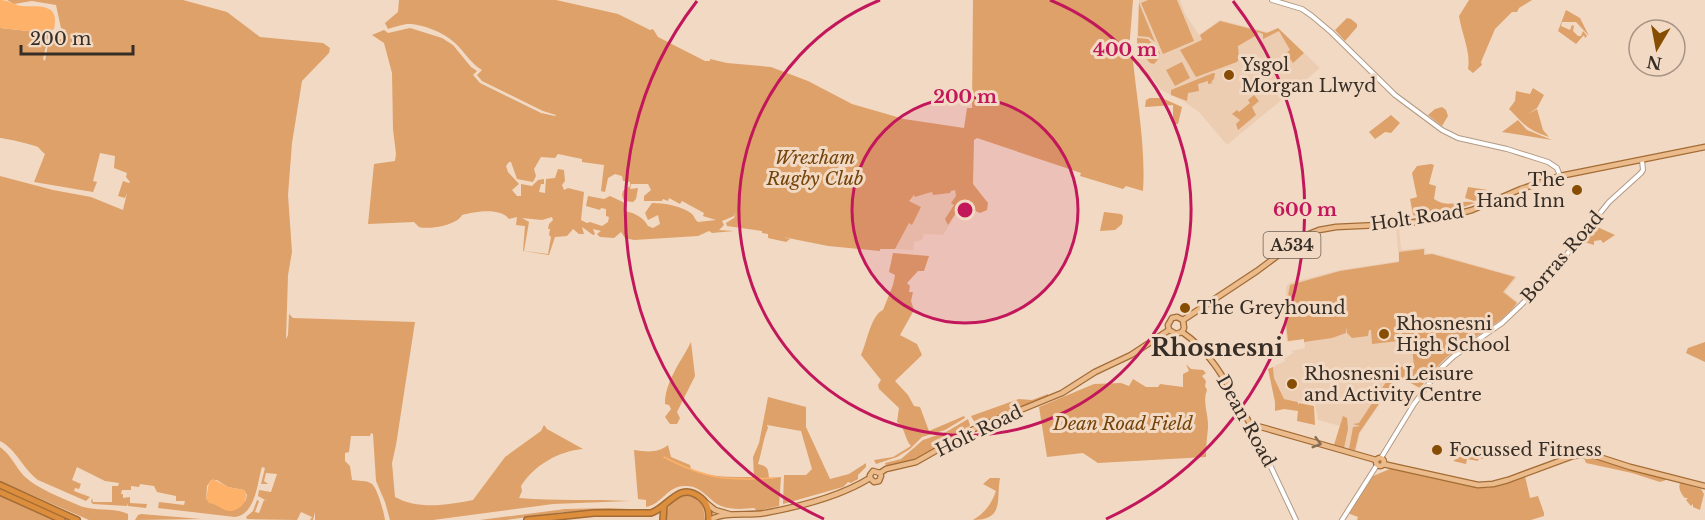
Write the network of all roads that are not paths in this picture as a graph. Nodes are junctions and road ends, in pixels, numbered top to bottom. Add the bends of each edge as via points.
1 (1272, 0) edge
2 (1705, 147) edge
3 (1642, 160) junction
4 (1560, 177) junction
5 (1183, 320) junction
6 (1169, 330) junction
7 (1182, 332) junction
8 (1252, 427) junction
9 (1380, 462) junction
10 (880, 473) junction
11 (870, 478) junction
12 (0, 485) edge
13 (1705, 486) edge
14 (0, 492) edge
15 (704, 501) junction
16 (665, 504) junction
17 (735, 515) junction
18 (62, 520) edge
19 (77, 520) edge
20 (527, 520) edge
21 (663, 520) edge
22 (709, 520) edge
23 (1296, 520) edge
24 (1342, 520) edge

1 - 4 street via 1312,16 1395,95 1442,130 1458,138 1548,162 1557,168
2 - 3 main road, Holt Road / A534
3 - 4 main road, Holt Road / A534
3 - 9 street, Borras Road via 1641,173 1609,202 1551,274 1502,323 1439,370
4 - 5 main road, Holt Road / A534 via 1449,216 1319,230 1304,236
5 - 6 main road via 1172,318
5 - 7 main road
6 - 7 main road
6 - 10 main road, Holt Road via 1062,393 974,429 916,462
7 - 8 main road, Dean Road via 1195,340 1214,365
8 -> 9 main road
8 - 23 street, Dean Road
9 - 13 main road via 1478,485 1493,484 1573,456 1590,454
9 - 24 street, Borras Road
10 - 11 main road via 873,471
10 - 11 main road via 879,481
11 - 17 main road via 856,487 800,504 765,513
12 - 19 highway
14 - 18 highway
15 - 16 highway via 693,494 680,493
15 - 17 main road via 715,510
15 - 22 highway
16 - 20 highway via 651,513 594,513
16 - 21 highway
17 - 22 main road

